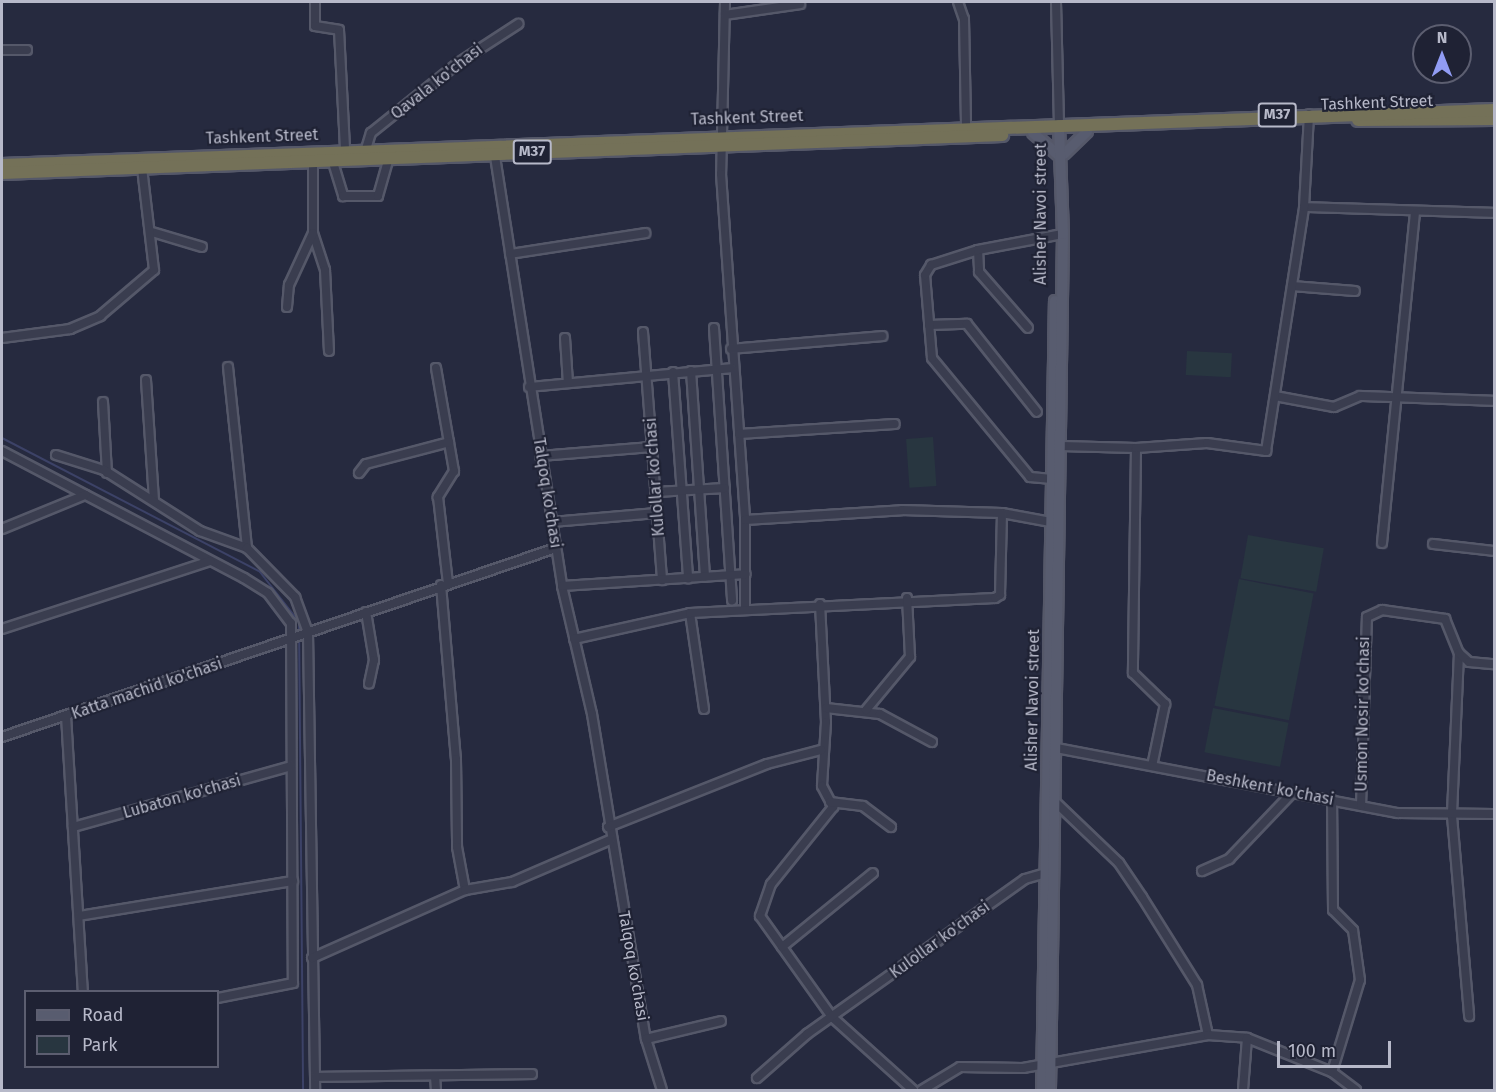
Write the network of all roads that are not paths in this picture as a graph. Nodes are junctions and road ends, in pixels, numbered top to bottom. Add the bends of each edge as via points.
1 (315, 2) edge
2 (725, 2) edge
3 (958, 2) edge
4 (1056, 2) edge
5 (800, 4) dead end
6 (725, 15) junction
7 (518, 24) dead end
8 (2, 50) edge
9 (27, 50) dead end
10 (1494, 110) edge
11 (1309, 118) junction
12 (1494, 119) edge
13 (966, 127) junction
14 (1059, 130) junction
15 (1088, 132) junction
16 (1033, 134) junction
17 (722, 141) junction
18 (494, 148) junction
19 (366, 149) junction
20 (345, 150) junction
21 (1061, 155) junction
22 (389, 157) junction
23 (332, 159) junction
24 (313, 160) junction
25 (2, 165) edge
26 (142, 168) junction
27 (2, 173) edge
28 (1304, 207) junction
29 (1415, 212) junction
30 (1494, 213) edge
31 (152, 232) junction
32 (313, 233) junction
33 (645, 233) dead end
34 (1060, 234) junction
35 (202, 247) dead end
36 (978, 250) junction
37 (510, 254) junction
38 (1292, 286) junction
39 (1354, 291) dead end
40 (287, 307) dead end
41 (929, 326) junction
42 (714, 328) dead end
43 (1028, 328) dead end
44 (643, 332) dead end
45 (882, 336) dead end
46 (2, 338) edge
47 (565, 338) dead end
48 (731, 348) junction
49 (329, 351) dead end
50 (228, 367) dead end
51 (732, 368) junction
52 (436, 369) dead end
53 (717, 369) junction
54 (692, 371) junction
55 (673, 372) junction
56 (647, 374) junction
57 (146, 380) dead end
58 (568, 383) junction
59 (529, 387) junction
60 (1275, 396) junction
61 (1399, 398) junction
62 (1494, 401) edge
63 (103, 402) dead end
64 (1037, 412) dead end
65 (895, 424) dead end
66 (739, 434) junction
67 (449, 442) junction
68 (1061, 446) junction
69 (652, 447) junction
70 (1137, 448) junction
71 (2, 451) edge
72 (56, 455) dead end
73 (540, 456) junction
74 (107, 472) junction
75 (359, 473) dead end
76 (1052, 479) junction
77 (725, 488) junction
78 (699, 489) junction
79 (682, 491) junction
80 (656, 492) junction
81 (85, 495) junction
82 (154, 500) junction
83 (657, 513) junction
84 (1002, 513) junction
85 (745, 520) junction
86 (552, 522) junction
87 (1055, 523) junction
88 (2, 529) edge
89 (1382, 543) dead end
90 (1433, 544) dead end
91 (247, 548) junction
92 (556, 548) junction
93 (1494, 551) edge
94 (210, 561) junction
95 (746, 574) junction
96 (731, 575) junction
97 (705, 577) junction
98 (688, 578) junction
99 (662, 580) junction
100 (444, 584) junction
101 (562, 586) junction
102 (907, 598) junction
103 (732, 600) dead end
104 (820, 604) junction
105 (745, 608) junction
106 (366, 612) junction
107 (690, 612) junction
108 (2, 629) edge
109 (308, 633) junction
110 (574, 639) junction
111 (292, 640) junction
112 (1459, 653) junction
113 (1494, 664) edge
114 (369, 683) dead end
115 (826, 708) junction
116 (704, 709) dead end
117 (866, 710) junction
118 (66, 716) junction
119 (2, 737) edge
120 (932, 742) dead end
121 (1051, 747) junction
122 (821, 750) junction
123 (291, 766) junction
124 (1152, 766) junction
125 (1292, 793) junction
126 (1050, 798) junction
127 (1332, 800) junction
128 (830, 802) junction
129 (1361, 806) junction
130 (1494, 814) edge
131 (1452, 816) junction
132 (73, 827) junction
133 (608, 827) junction
134 (891, 827) dead end
135 (610, 840) junction
136 (1202, 871) dead end
137 (1049, 872) junction
138 (873, 873) dead end
139 (293, 881) junction
140 (465, 890) junction
141 (79, 916) junction
142 (782, 947) junction
143 (312, 958) junction
144 (83, 990) edge
145 (219, 998) edge
146 (1469, 1016) dead end
147 (832, 1017) junction
148 (721, 1021) dead end
149 (1208, 1035) junction
150 (1247, 1038) junction
151 (646, 1039) junction
152 (1046, 1064) junction
153 (1332, 1072) junction
154 (532, 1074) dead end
155 (435, 1076) junction
156 (315, 1077) junction
157 (757, 1078) dead end
158 (315, 1090) edge
159 (436, 1090) edge
160 (662, 1090) edge
161 (912, 1090) edge
162 (922, 1090) edge
163 (1042, 1090) edge
164 (1050, 1090) edge
165 (1243, 1090) edge
166 (1356, 1090) edge

1 - 20 street via 315,26 339,30
2 - 6 street
3 - 13 street via 964,19
4 - 14 street
5 - 6 street
6 - 17 street
7 - 19 street, Qavala ko'chasi via 458,63 371,133
8 - 9 street
10 - 11 highway, Tashkent Street / M37
11 - 12 highway, Tashkent Street / M37
11 - 14 highway, Tashkent Street / M37
11 - 15 highway, Tashkent Street / M37
11 - 28 street
13 - 14 highway, Tashkent Street / M37
13 - 17 highway, Tashkent Street / M37
14 - 15 highway, Tashkent Street / M37
14 - 16 highway, Tashkent Street / M37
14 - 21 main road, Alisher Navoi street
15 - 21 main road
16 - 17 highway, Tashkent Street / M37
16 - 21 main road
17 - 18 highway, Tashkent Street / M37
17 - 48 street
18 - 19 highway, Tashkent Street / M37
18 - 22 highway, Tashkent Street / M37
18 - 37 street, Talqoq ko'chasi
19 - 20 highway, Tashkent Street / M37
20 - 25 highway, Tashkent Street / M37
21 - 34 main road, Alisher Navoi street
22 - 23 highway, Tashkent Street / M37
22 - 23 street via 378,196 343,196
23 - 24 highway, Tashkent Street / M37
24 - 26 highway, Tashkent Street / M37
24 - 32 street
26 - 27 highway, Tashkent Street / M37
26 - 31 street
28 - 29 street
28 - 38 street
29 - 30 street
29 - 61 street
31 - 35 street
31 - 46 street via 154,270 100,316 70,329
32 - 40 street via 289,285
32 - 49 street via 325,270
33 - 37 street
34 - 36 street
34 - 68 main road, Alisher Navoi street
34 - 76 main road, Alisher Navoi street
36 - 41 street via 931,265 925,275
36 - 43 street via 979,272
37 - 59 street, Talqoq ko'chasi
38 - 39 street
38 - 60 street
41 - 64 street via 967,324
41 - 76 street via 932,358 1030,477
42 - 53 street
44 - 56 street, Kulollar ko'chasi
45 - 48 street
47 - 58 street
48 - 51 street
50 - 91 street
51 - 53 street
51 - 66 street
52 - 67 street
53 - 54 street
53 - 77 street
54 - 55 street
54 - 78 street
55 - 56 street
55 - 79 street
56 - 58 street
56 - 69 street, Kulollar ko'chasi
57 - 82 street
58 - 59 street
59 - 73 street, Talqoq ko'chasi
60 - 61 street via 1334,406 1360,396
60 - 70 street via 1266,451 1207,443
61 - 62 street
61 - 89 street
63 - 74 street
65 - 66 street
66 - 85 street
67 - 75 street via 366,464
67 - 100 street via 454,471 438,497
68 - 70 street
68 - 87 main road, Alisher Navoi street
69 - 73 street
69 - 80 street, Kulollar ko'chasi
70 - 124 street via 1133,673 1165,704
71 - 81 street
72 - 74 street
73 - 86 street, Talqoq ko'chasi
74 - 82 street
76 - 87 main road, Alisher Navoi street
77 - 78 street
77 - 96 street
78 - 79 street
78 - 97 street
79 - 80 street
79 - 98 street
80 - 83 street, Kulollar ko'chasi
81 - 88 street
81 - 94 street
82 - 91 street via 200,531
83 - 86 street
83 - 99 street, Kulollar ko'chasi
84 - 85 street via 902,510
84 - 87 street
84 - 102 street via 1000,595
85 - 95 street
86 - 92 street, Talqoq ko'chasi
87 - 121 main road, Alisher Navoi street
90 - 93 street
91 - 109 street via 295,597
92 - 100 street, Katta machid ko'chasi
92 - 101 street, Talqoq ko'chasi
94 - 108 street
94 - 111 street via 268,593 291,623
95 - 96 street
95 - 105 street
96 - 97 street
96 - 103 street
97 - 98 street
98 - 99 street
99 - 101 street
100 - 106 street, Katta machid ko'chasi
100 - 140 street via 457,847
101 - 110 street, Talqoq ko'chasi
102 - 104 street
102 - 117 street via 910,657
104 - 105 street
104 - 115 street
105 - 107 street
106 - 109 street, Katta machid ko'chasi
106 - 114 street via 375,660
107 - 110 street
107 - 116 street
109 - 111 street, Katta machid ko'chasi
109 - 143 street
110 - 133 street, Talqoq ko'chasi via 592,714
111 - 118 street, Katta machid ko'chasi
111 - 123 street
112 - 113 street via 1469,662
112 - 129 street, Usmon Nosir ko'chasi via 1444,619 1382,610 1365,622
112 - 131 street
115 - 117 street
115 - 122 street
117 - 120 street
118 - 119 street, Katta machid ko'chasi
118 - 132 street
121 - 124 street, Beshkent ko'chasi
121 - 126 main road, Alisher Navoi street
122 - 128 street via 822,786
122 - 133 street via 767,764
123 - 132 street, Lubaton ko'chasi
123 - 139 street
124 - 125 street, Beshkent ko'chasi
125 - 127 street, Beshkent ko'chasi
125 - 136 street via 1229,859
126 - 137 main road, Alisher Navoi street
126 - 149 street via 1119,862 1197,985
127 - 129 street, Beshkent ko'chasi
127 - 153 street via 1333,910 1353,930 1360,980
128 - 134 street via 862,806
128 - 142 street via 833,807 760,903 760,916
129 - 131 street, Beshkent ko'chasi
130 - 131 street, Beshkent ko'chasi
131 - 146 street
132 - 141 street
133 - 135 street, Talqoq ko'chasi
135 - 140 street via 512,882
135 - 151 street, Talqoq ko'chasi
137 - 147 street, Kulollar ko'chasi via 1025,879
137 - 152 main road, Alisher Navoi street
138 - 142 street
139 - 141 street
139 - 145 street via 293,983
140 - 143 street
141 - 144 street
142 - 147 street
143 - 156 street
147 - 157 street, Kulollar ko'chasi
147 - 161 street
148 - 151 street
149 - 150 street
149 - 152 street
150 - 153 street
150 - 165 street
151 - 160 street, Talqoq ko'chasi
152 - 162 street via 960,1068
152 - 163 main road, Alisher Navoi street
152 - 164 main road, Alisher Navoi street
153 - 166 street
154 - 155 street
155 - 156 street
155 - 159 street
156 - 158 street

